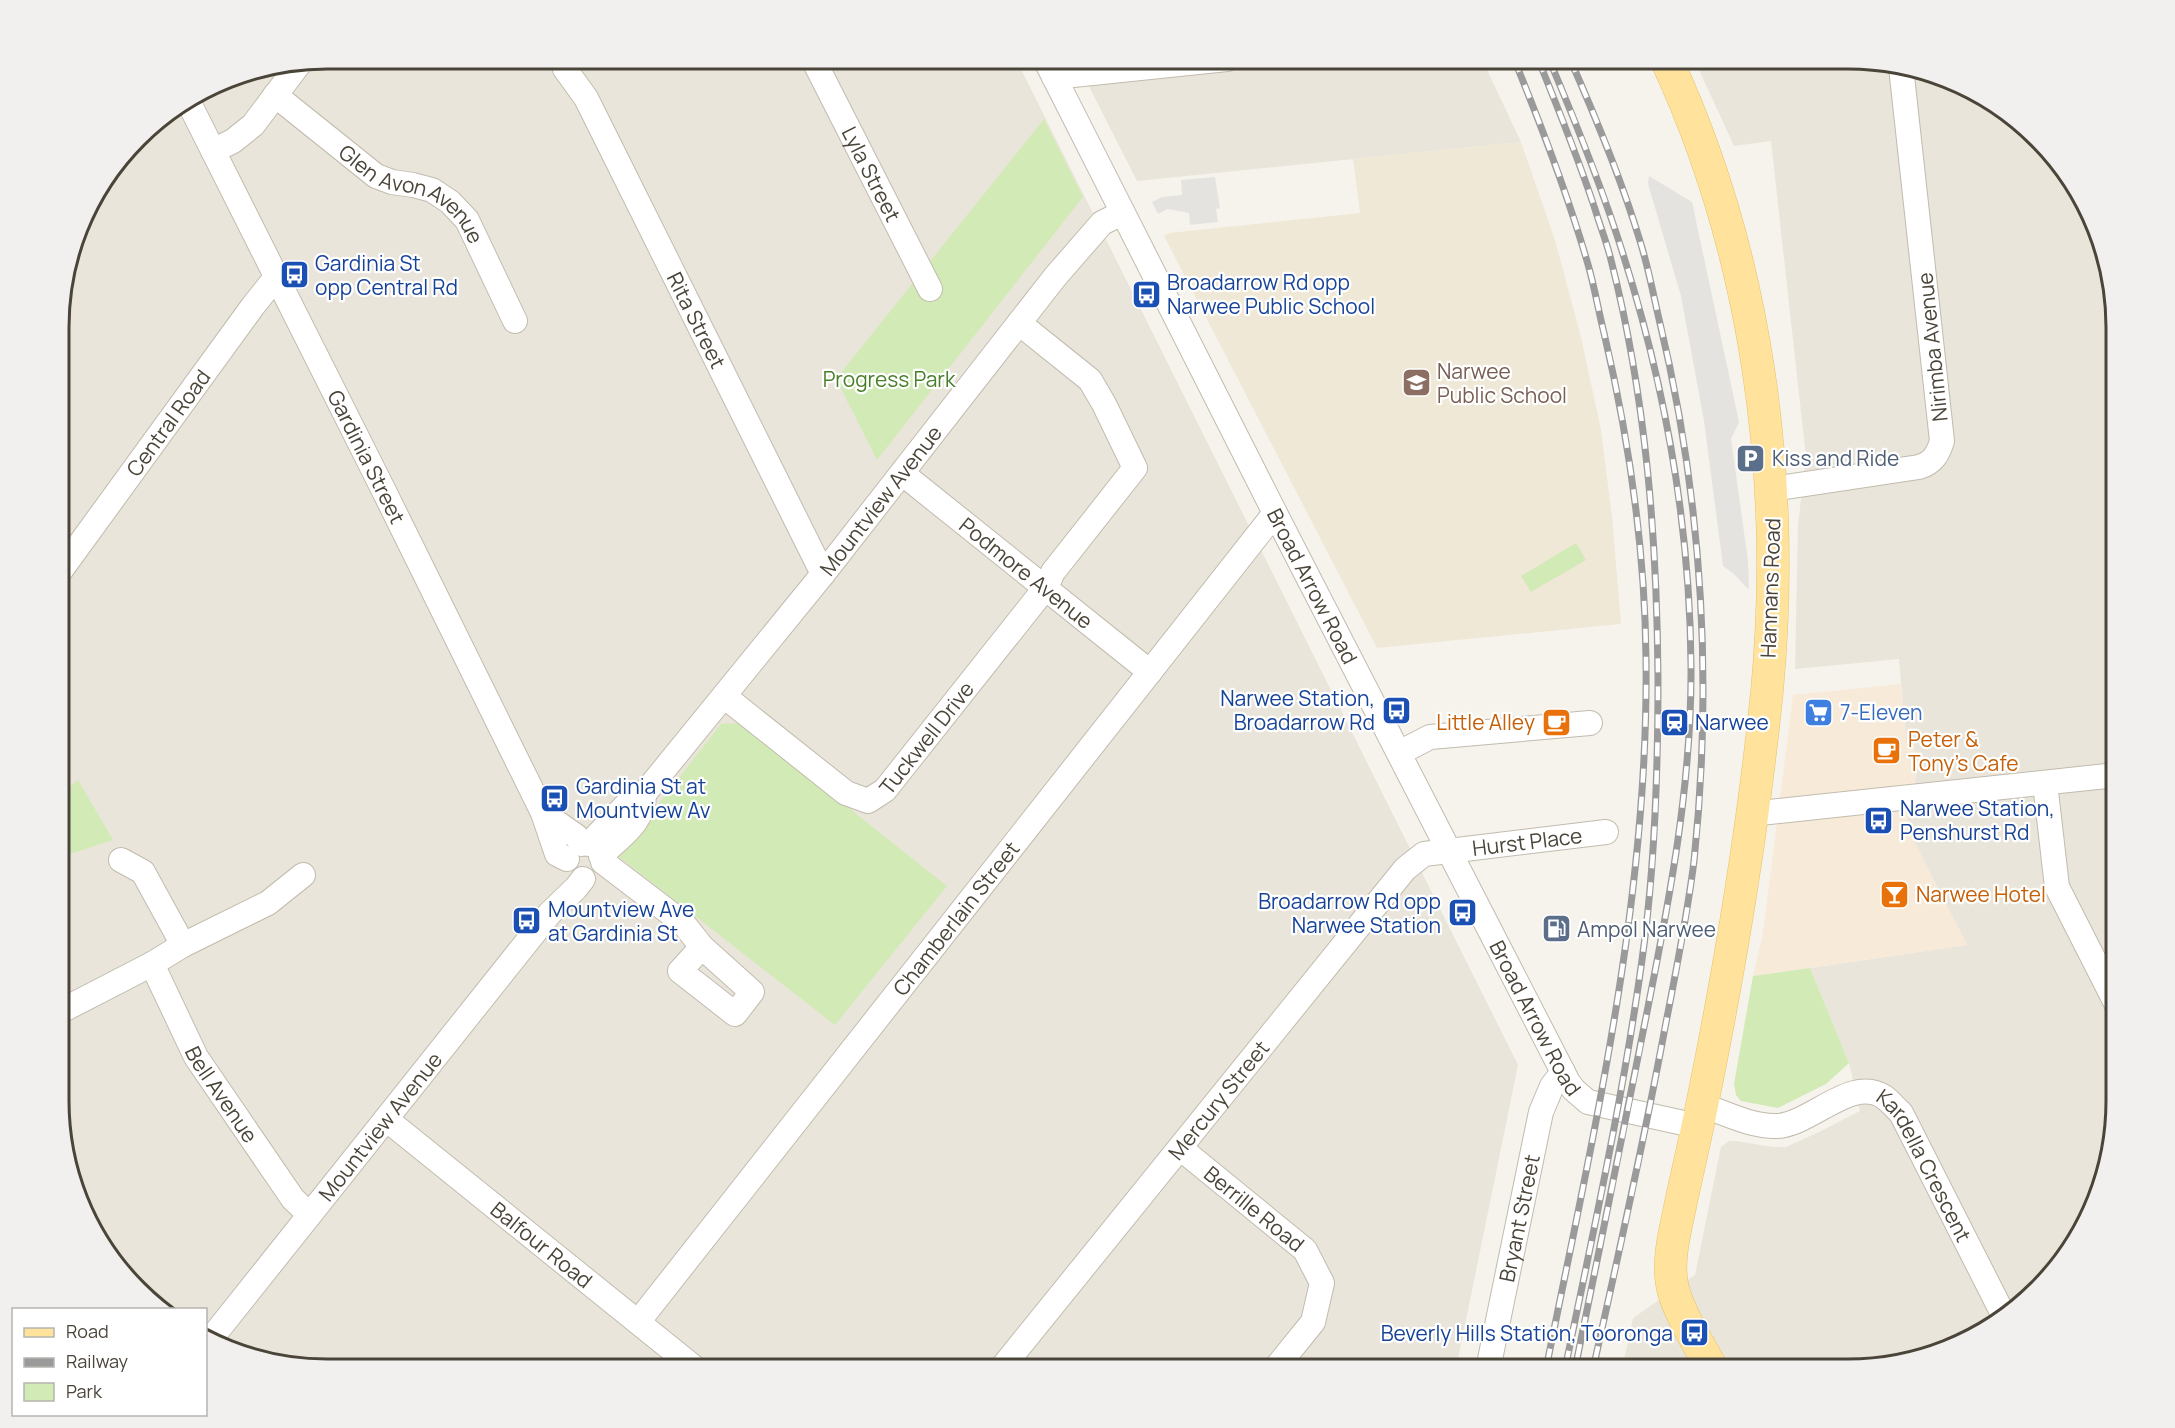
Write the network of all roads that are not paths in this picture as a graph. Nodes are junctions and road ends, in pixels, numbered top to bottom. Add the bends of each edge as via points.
1 (564, 69) dead end
2 (819, 69) edge
3 (1050, 69) edge
4 (1670, 69) edge
5 (294, 71) edge
6 (1902, 75) edge
7 (275, 95) junction
8 (191, 108) edge
9 (213, 151) junction
10 (1122, 213) junction
11 (277, 276) junction
12 (930, 290) dead end
13 (515, 321) dead end
14 (1019, 324) junction
15 (903, 474) junction
16 (1772, 489) junction
17 (1275, 513) junction
18 (69, 559) edge
19 (823, 574) junction
20 (1046, 587) junction
21 (1150, 672) junction
22 (724, 696) junction
23 (1590, 723) dead end
24 (1399, 753) junction
25 (2106, 776) edge
26 (2044, 783) junction
27 (1751, 814) junction
28 (1606, 832) dead end
29 (1449, 851) junction
30 (585, 859) junction
31 (121, 860) dead end
32 (303, 876) dead end
33 (183, 945) junction
34 (702, 946) dead end
35 (152, 964) junction
36 (2106, 983) edge
37 (69, 1007) edge
38 (1563, 1072) junction
39 (1699, 1116) junction
40 (386, 1119) junction
41 (1180, 1149) junction
42 (309, 1214) junction
43 (2001, 1309) edge
44 (638, 1322) junction
45 (215, 1333) edge
46 (684, 1359) edge
47 (1009, 1359) edge
48 (1283, 1359) edge
49 (1490, 1359) edge
50 (1707, 1359) edge

1 - 19 street, Rita Street via 586,98
2 - 12 street, Lyla Street
3 - 10 street, Broad Arrow Road
4 - 16 main road, Hannans Road via 1706,158 1737,262 1759,373
5 - 7 street
6 - 16 street, Nirimba Avenue via 1942,441 1939,452 1930,463 1919,467
7 - 9 street via 253,125
7 - 13 street, Glen Avon Avenue via 376,176 432,190 450,202 467,220
8 - 9 street, Gardinia Street
9 - 11 street, Gardinia Street
10 - 14 street, Mountview Avenue via 1102,223
10 - 17 street, Broad Arrow Road
11 - 18 street, Central Road
11 - 30 street, Gardinia Street via 543,813 576,836
14 - 15 street, Mountview Avenue
14 - 20 street via 1089,380 1136,468 1053,572
15 - 19 street, Mountview Avenue
15 - 20 street, Podmore Avenue
16 - 27 main road, Hannans Road via 1767,689
17 - 21 street, Chamberlain Street
17 - 24 street, Broad Arrow Road
19 - 22 street, Mountview Avenue
20 - 21 street, Podmore Avenue
20 - 22 street, Tuckwell Drive via 885,790 868,801 846,793
21 - 44 street, Chamberlain Street
22 - 30 street, Mountview Avenue via 644,794 641,815
23 - 24 street via 1430,737
24 - 29 street, Broad Arrow Road
25 - 26 street
26 - 27 street
26 - 36 street via 2057,887
27 - 39 main road, Hannans Road
28 - 29 street, Hurst Place
29 - 38 street, Broad Arrow Road
29 - 41 street, Mercury Street via 1424,854 1405,869
30 - 34 street, Gardinia Street via 683,923
30 - 40 street, Mountview Avenue via 561,878 550,913
31 - 33 street via 143,872
32 - 33 street via 268,903
33 - 35 street
35 - 37 street
35 - 42 street, Bell Avenue via 196,1057 293,1199
38 - 39 street, Broad Arrow Road via 1574,1090 1588,1102
38 - 49 street, Bryant Street via 1541,1112
39 - 43 street, Kardella Crescent via 1776,1126 1790,1124 1851,1094 1883,1096 1901,1113
39 - 50 main road, Hannans Road via 1671,1269 1672,1285
40 - 42 street, Mountview Avenue
40 - 44 street, Balfour Road
41 - 47 street, Mercury Street
41 - 48 street, Berrille Road via 1305,1250 1322,1283 1313,1322
42 - 45 street, Mountview Avenue
44 - 46 street, Balfour Road

